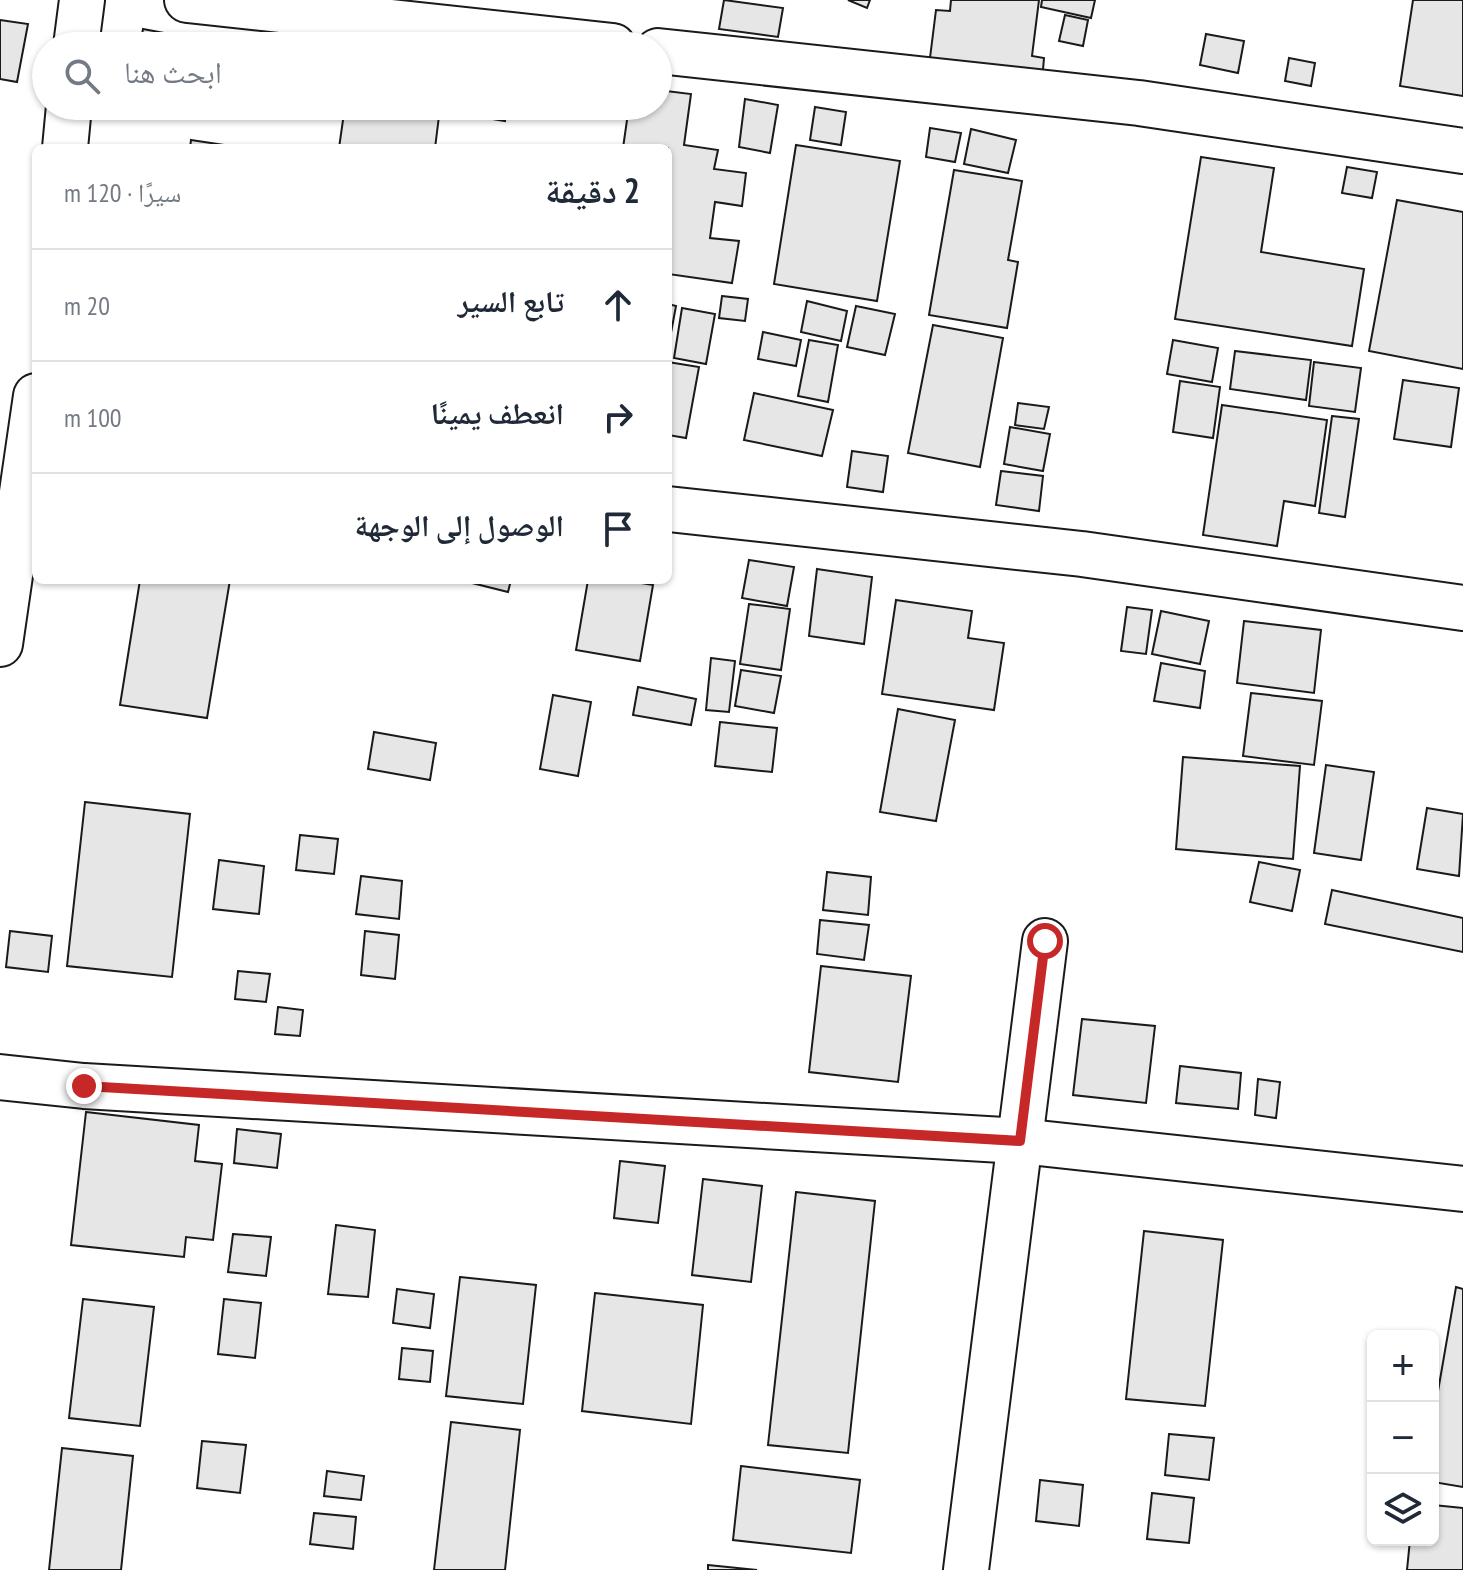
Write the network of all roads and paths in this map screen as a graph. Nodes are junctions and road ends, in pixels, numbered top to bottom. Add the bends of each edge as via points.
1 (82, 0) edge
2 (187, 0) edge
3 (78, 32) edge
4 (483, 32) edge
5 (672, 53) edge
6 (68, 120) edge
7 (65, 144) edge
8 (1463, 151) edge
9 (32, 452) edge
10 (672, 509) edge
11 (1463, 608) edge
12 (0, 644) edge
13 (1045, 941) dead end
14 (0, 1077) edge
15 (1020, 1141) junction
16 (1463, 1189) edge
17 (966, 1570) edge

1 - 3 street
2 - 4 street
5 - 8 street via 1139,103
6 - 7 street
9 - 12 street
10 - 11 street via 1082,554
13 - 15 street
14 - 15 street
15 - 16 street
15 - 17 street

